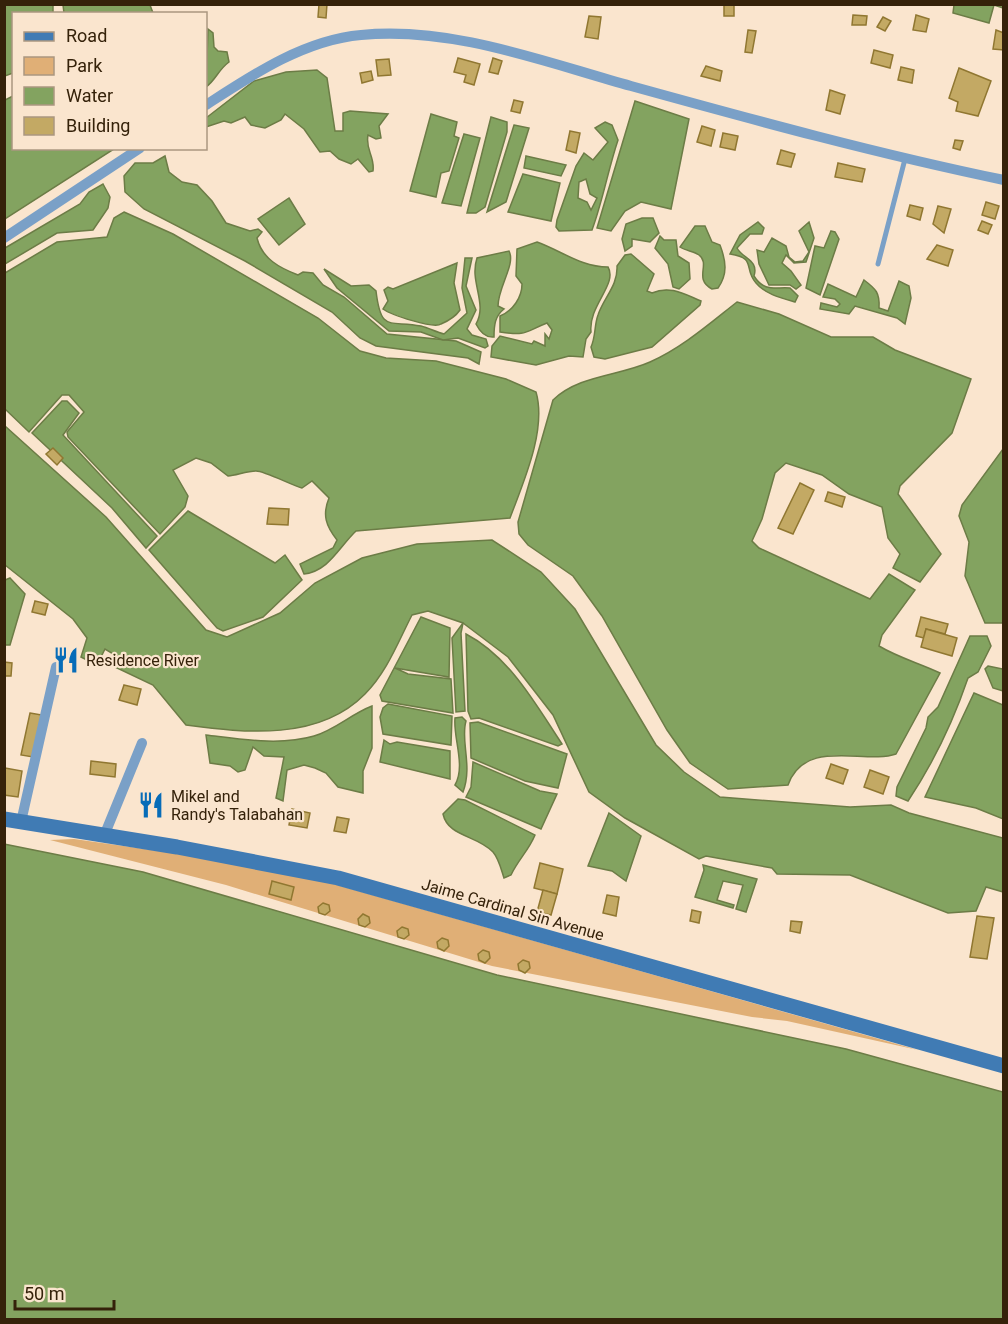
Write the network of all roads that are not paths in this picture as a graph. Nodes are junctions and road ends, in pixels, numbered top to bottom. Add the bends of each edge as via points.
1 (207, 104) edge
2 (136, 151) edge
3 (905, 159) junction
4 (1004, 180) edge
5 (4, 238) edge
6 (878, 264) dead end
7 (56, 667) dead end
8 (142, 743) dead end
9 (4, 819) edge
10 (21, 822) junction
11 (104, 836) junction
12 (1004, 1066) edge

1 - 3 street via 286,58 359,35 401,33 493,48
2 - 5 street
3 - 4 street
3 - 6 lane
7 - 10 street
8 - 11 street
9 - 10 main road, Jaime Cardinal Sin Avenue
10 - 11 main road, Jaime Cardinal Sin Avenue
11 - 12 main road, Jaime Cardinal Sin Avenue via 338,878

